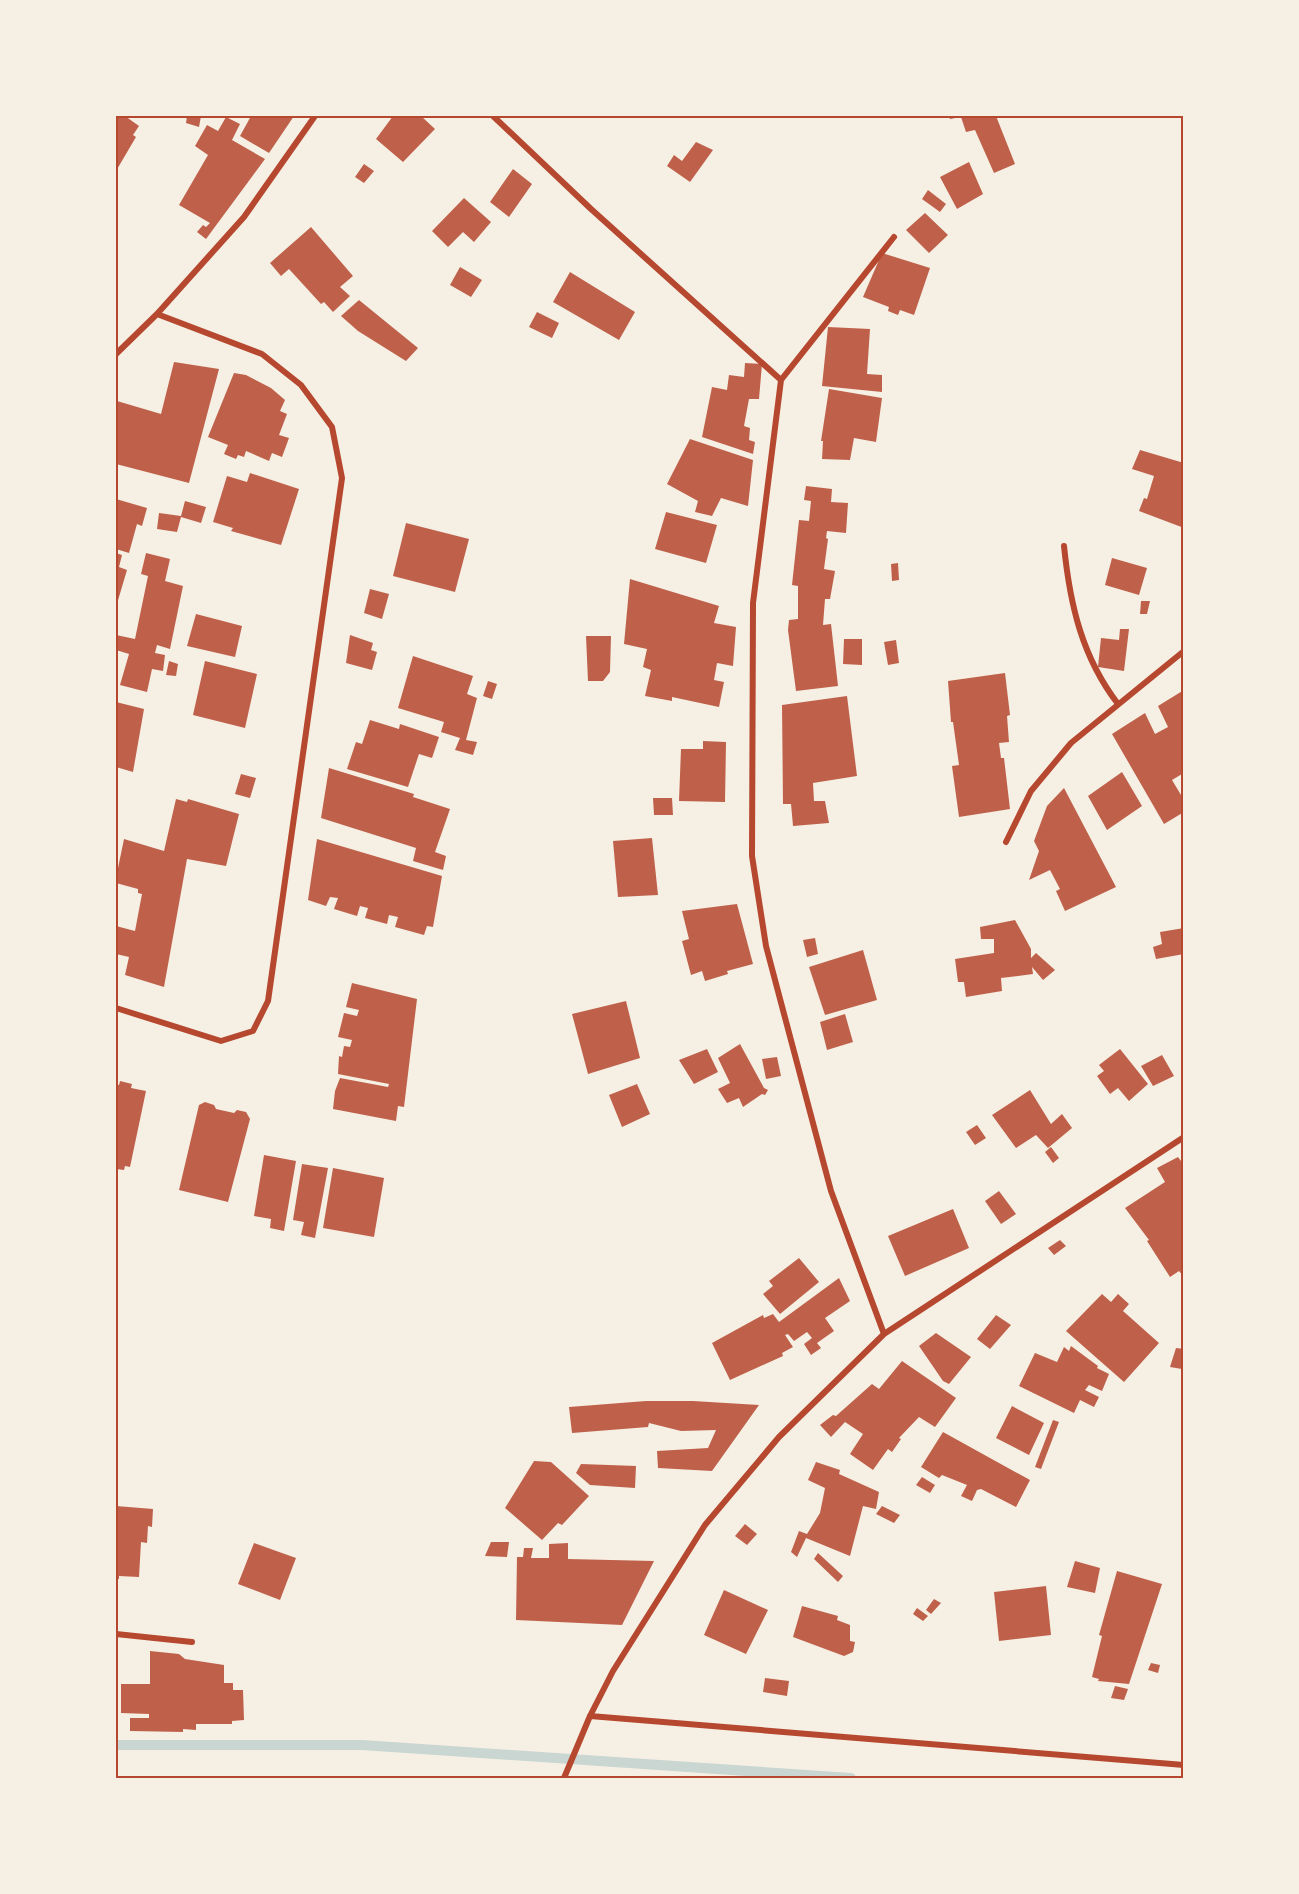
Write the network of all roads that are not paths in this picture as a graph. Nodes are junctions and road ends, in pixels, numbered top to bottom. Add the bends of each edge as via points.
1 (315, 116) edge
2 (493, 116) edge
3 (894, 237) dead end
4 (157, 314) junction
5 (116, 354) edge
6 (781, 380) junction
7 (1064, 546) dead end
8 (1184, 651) edge
9 (1118, 704) junction
10 (1006, 842) dead end
11 (116, 1008) edge
12 (1184, 1137) edge
13 (884, 1334) junction
14 (116, 1634) edge
15 (192, 1642) dead end
16 (590, 1716) junction
17 (1184, 1765) edge
18 (564, 1779) edge

1 - 4 street via 244,217
2 - 6 street
3 - 6 street
4 - 5 street
4 - 11 street via 262,354 301,385 332,427 342,478 268,1000 253,1031 221,1041
6 - 13 street via 753,603 752,856 766,946 831,1191
7 - 9 street via 1068,590 1081,641 1100,680
8 - 9 street
9 - 10 street via 1071,743 1031,791
12 - 13 street
13 - 16 street via 779,1437 705,1525 613,1671
14 - 15 street
16 - 17 street
16 - 18 street

